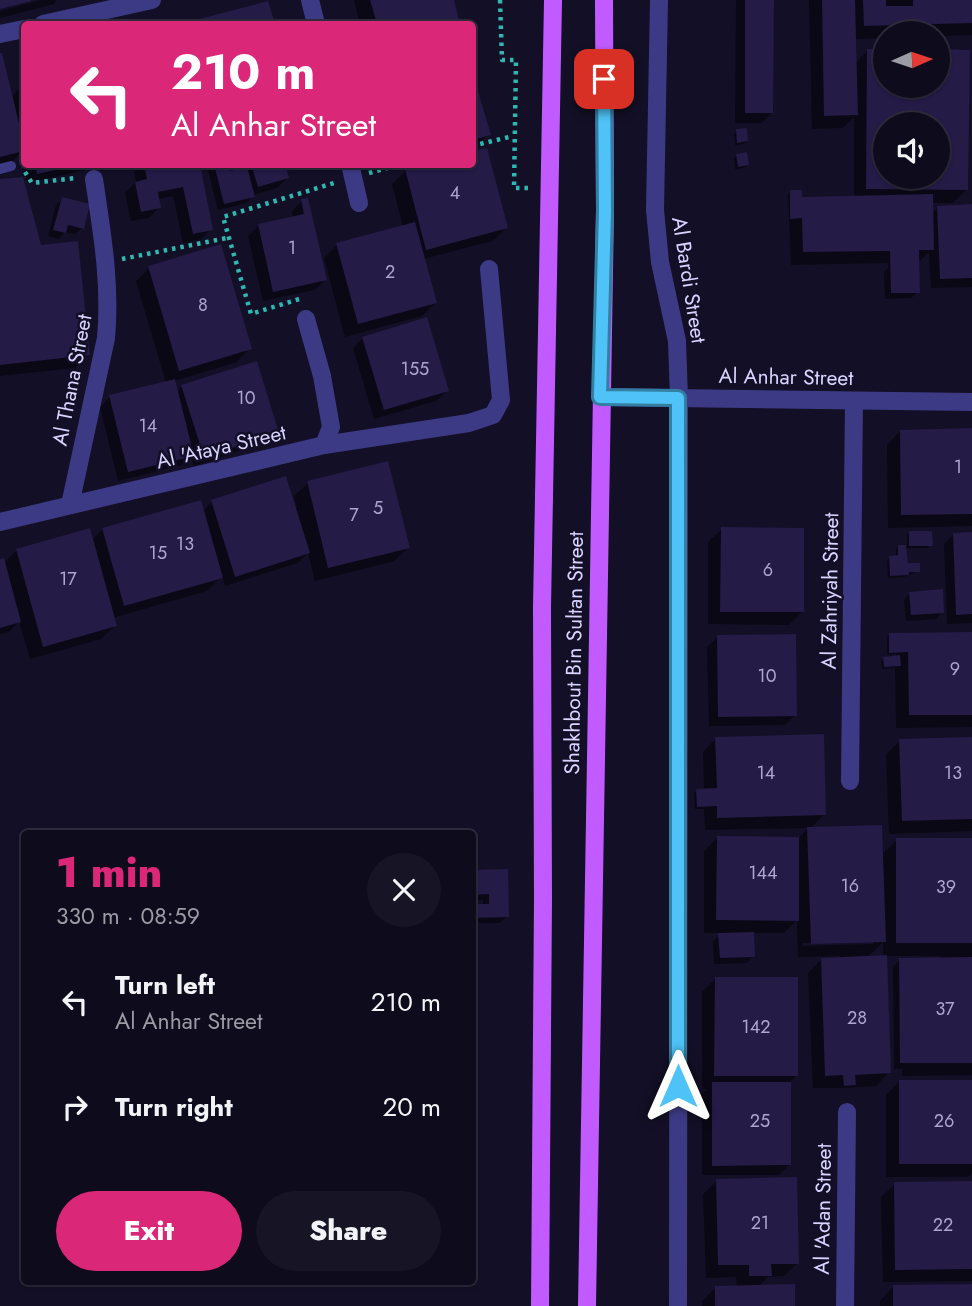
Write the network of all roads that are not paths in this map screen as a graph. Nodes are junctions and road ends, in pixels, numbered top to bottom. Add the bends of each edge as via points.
1 (152, 0) edge
2 (310, 0) edge
3 (553, 0) edge
4 (604, 0) edge
5 (659, 0) edge
6 (57, 21) edge
7 (315, 21) edge
8 (21, 30) edge
9 (0, 34) edge
10 (11, 166) road end
11 (0, 169) edge
12 (352, 171) edge
13 (94, 179) road end
14 (359, 203) dead end
15 (489, 269) dead end
16 (306, 319) road end
17 (600, 397) junction
18 (678, 398) junction
19 (855, 401) junction
20 (972, 402) edge
21 (324, 445) junction
22 (70, 506) junction
23 (0, 522) edge
24 (850, 781) dead end
25 (847, 1112) dead end
26 (540, 1306) edge
27 (587, 1306) edge
28 (678, 1306) edge
29 (845, 1306) edge

1 - 6 street
2 - 7 street
3 - 26 main road, Shakhbout Bin Sultan Street via 542,607
4 - 17 main road, Shakhbout Bin Sultan Street
5 - 18 street, Al Bardi Street via 655,210 660,262 677,341
8 - 9 street
10 - 11 lane
12 - 14 street
13 - 22 street, Al Thana Street via 107,262 106,338
15 - 21 street, Al 'Ataya Street via 501,400 493,415 469,423
16 - 21 street via 328,404 331,427
17 - 18 street, Al Anhar Street
17 - 27 main road, Shakhbout Bin Sultan Street
18 - 19 street, Al Anhar Street
18 - 28 street, Al Bardi Street
19 - 20 street, Al Anhar Street
19 - 24 street, Al Zahriyah Street
21 - 22 street, Al 'Ataya Street
22 - 23 street, Al 'Ataya Street
25 - 29 street, Al 'Adan Street

